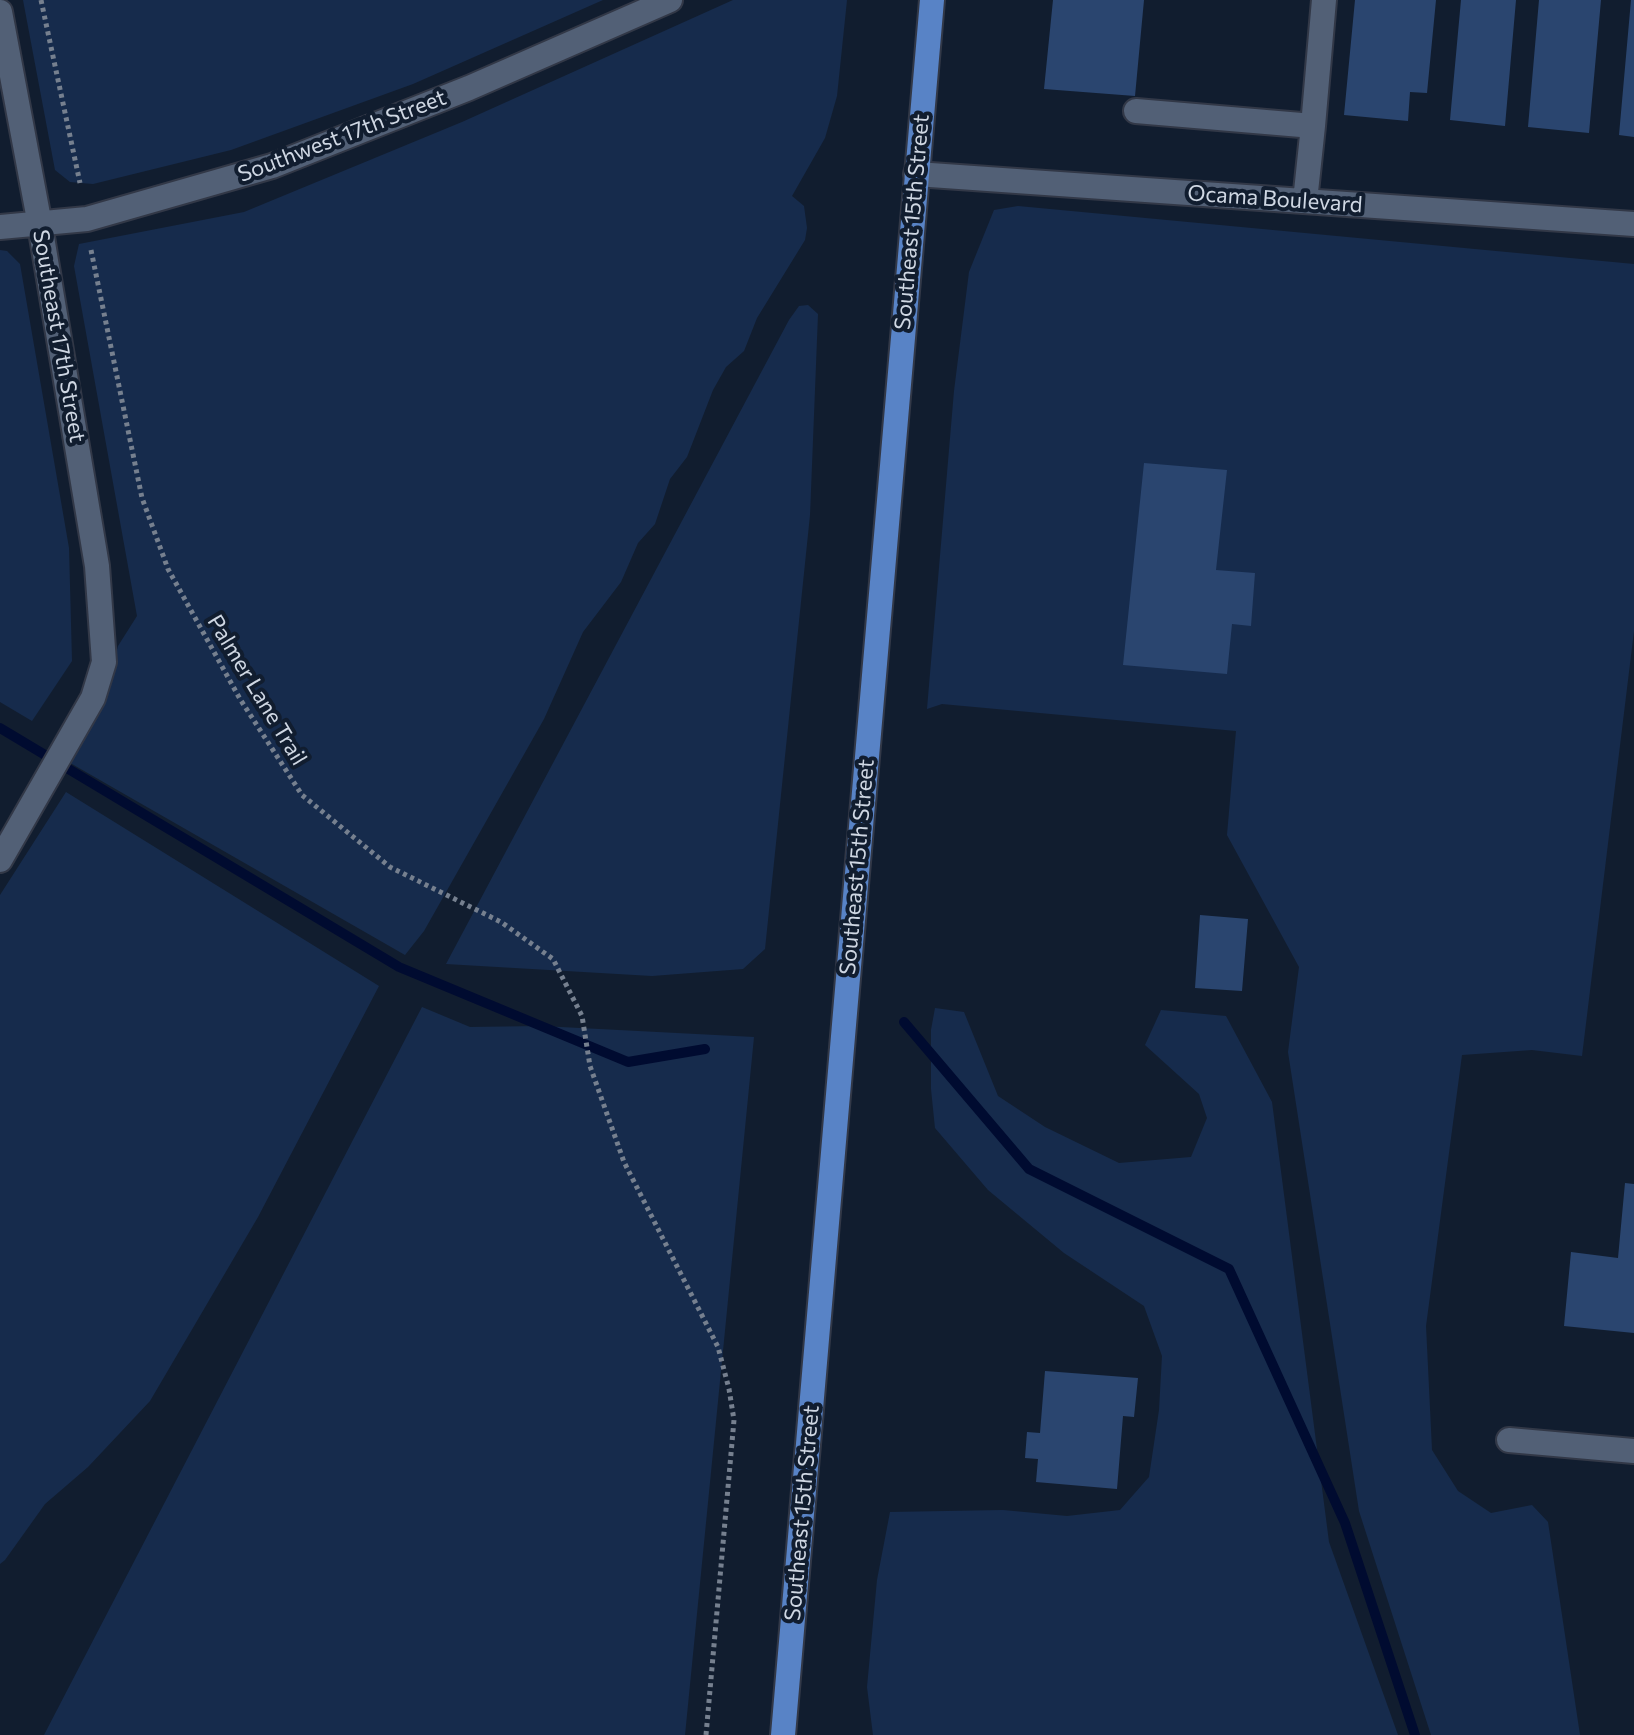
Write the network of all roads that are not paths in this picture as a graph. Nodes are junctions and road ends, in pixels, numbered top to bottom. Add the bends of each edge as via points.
1 (670, 0) edge
2 (932, 0) edge
3 (1324, 0) edge
4 (0, 12) edge
5 (1136, 111) dead end
6 (1313, 126) junction
7 (916, 174) junction
8 (1305, 201) junction
9 (1634, 224) edge
10 (40, 225) junction
11 (0, 227) edge
12 (0, 860) edge
13 (1509, 1440) dead end
14 (1634, 1451) edge
15 (783, 1735) edge

1 - 10 street, Southwest 17th Street via 272,166 102,216
2 - 7 main road, Southeast 15th Street
3 - 6 street
4 - 10 street, Southeast 17th Street
5 - 6 street
6 - 8 street
7 - 8 street, Ocama Boulevard
7 - 15 main road, Southeast 15th Street
8 - 9 street, Ocama Boulevard
10 - 11 street, Southwest 17th Street
10 - 12 street, Southeast 17th Street via 97,566 104,662 93,698
13 - 14 street

